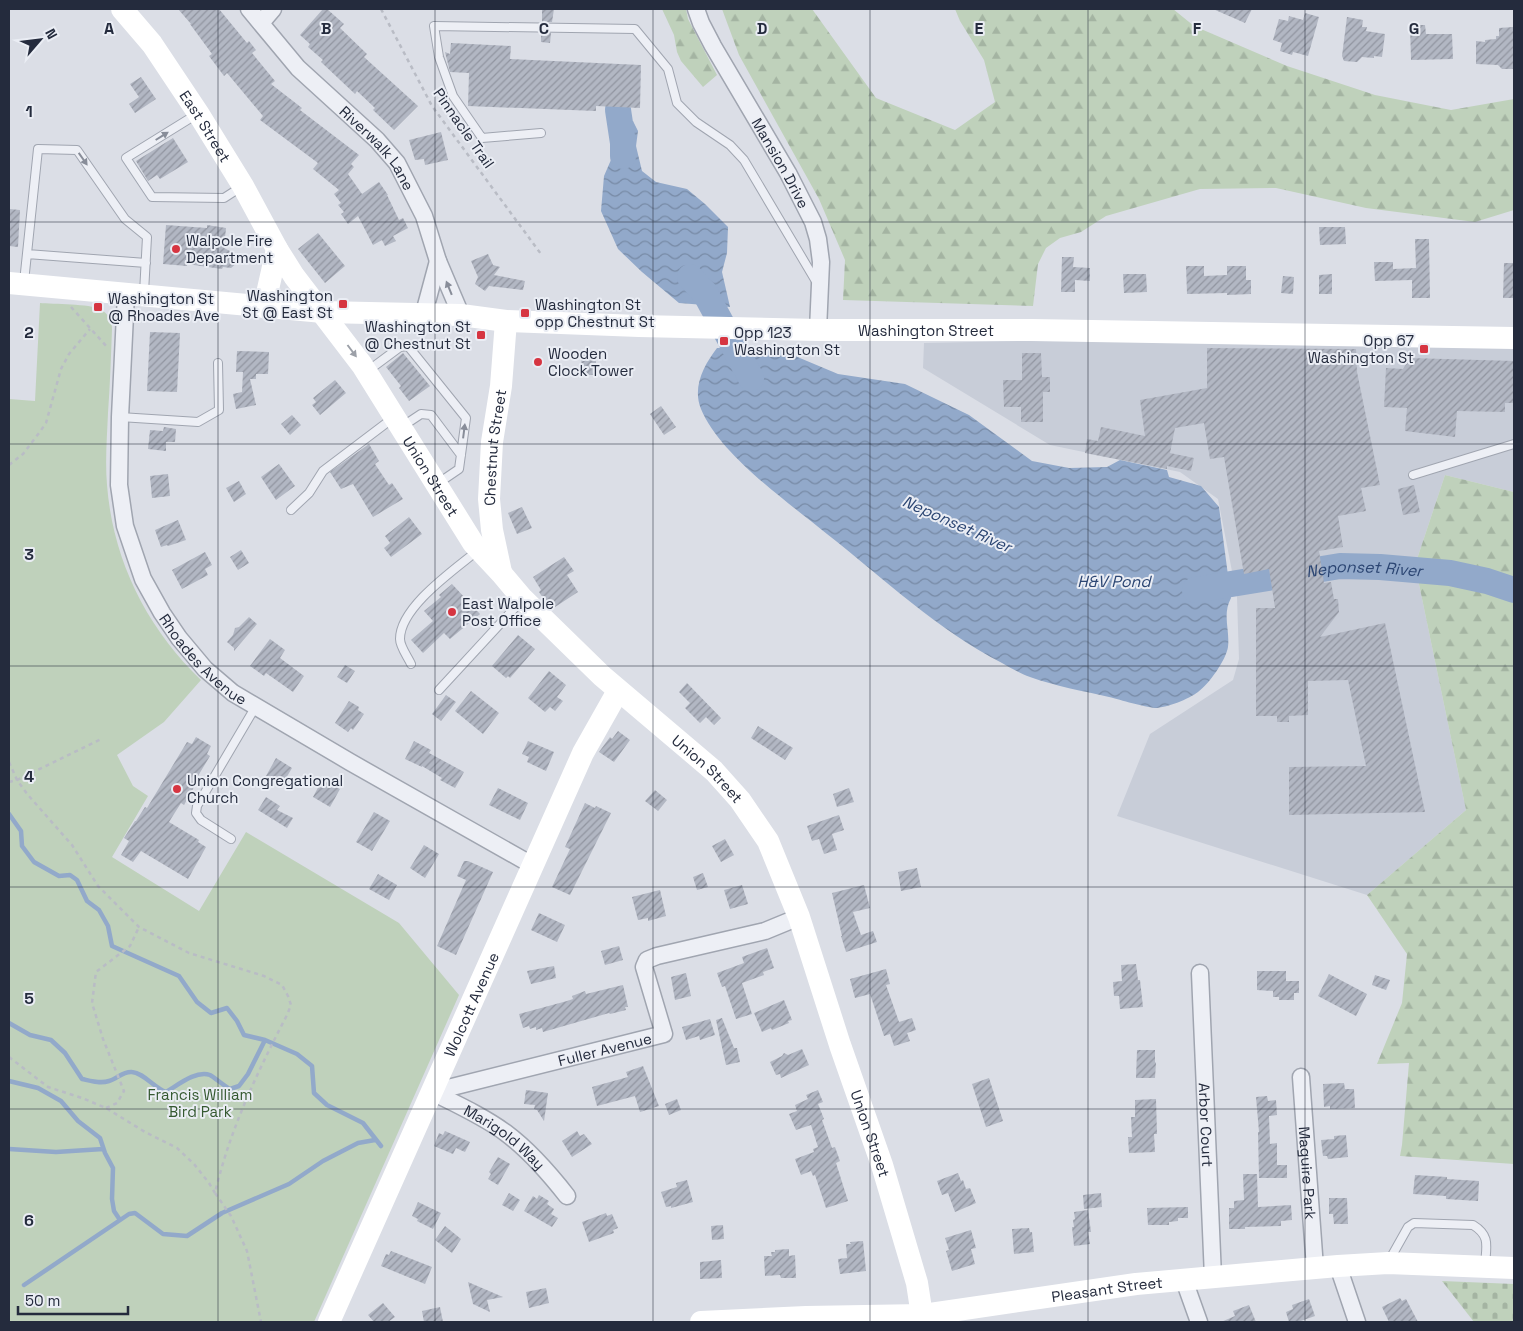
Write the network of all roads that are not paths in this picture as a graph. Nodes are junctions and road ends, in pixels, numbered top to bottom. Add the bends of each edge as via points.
1 (122, 9) edge
2 (249, 9) edge
3 (273, 9) edge
4 (696, 9) edge
5 (261, 23) junction
6 (198, 113) junction
7 (541, 133) dead end
8 (243, 186) junction
9 (277, 249) junction
10 (27, 254) junction
11 (438, 260) junction
12 (146, 263) junction
13 (16, 284) edge
14 (820, 289) junction
15 (135, 294) junction
16 (264, 307) junction
17 (323, 312) junction
18 (424, 313) junction
19 (460, 315) junction
20 (506, 321) junction
21 (818, 330) junction
22 (1514, 338) edge
23 (218, 364) dead end
24 (366, 372) junction
25 (120, 418) junction
26 (397, 422) junction
27 (1514, 444) edge
28 (461, 455) junction
29 (1413, 475) dead end
30 (436, 485) junction
31 (291, 510) dead end
32 (478, 549) junction
33 (501, 573) junction
34 (523, 599) junction
35 (411, 664) dead end
36 (439, 690) dead end
37 (618, 691) junction
38 (256, 706) junction
39 (231, 840) dead end
40 (532, 865) junction
41 (799, 917) junction
42 (1200, 973) dead end
43 (1301, 1077) dead end
44 (432, 1092) junction
45 (567, 1196) dead end
46 (1388, 1263) junction
47 (1338, 1266) junction
48 (1485, 1266) junction
49 (1316, 1268) junction
50 (1514, 1268) edge
51 (1213, 1277) junction
52 (1184, 1280) junction
53 (923, 1319) edge
54 (329, 1322) edge
55 (701, 1322) edge
56 (1199, 1322) edge
57 (1357, 1322) edge

1 - 6 main road, East Street via 152,44
2 - 5 street, Riverwalk Lane
3 - 5 street
4 - 14 street, Mansion Drive via 709,38 813,222 821,262
5 - 11 street, Riverwalk Lane via 298,68 377,140 397,163 424,216
6 - 8 main road, East Street
8 -> 6 lane via 224,198 152,197 126,158
7 - 14 lane via 482,138 453,96 439,57 434,26 635,29 668,68 677,103 744,160
8 - 9 main road, East Street
9 - 16 main road
9 - 17 main road, East Street
10 - 12 lane
10 -> 12 lane via 38,149 77,150 125,219 147,237
10 - 13 lane
11 - 18 street
19 -> 11 street, Riverwalk Lane
12 - 15 lane
13 - 15 main road, Washington Street
14 - 21 street, Mansion Drive
15 - 16 main road, Washington Street
15 - 25 street, Rhoades Avenue
16 - 17 main road, Washington Street
17 - 18 main road, Washington Street
17 -> 24 main road, Union Street
18 - 19 main road, Washington Street
19 - 20 main road, Washington Street
20 - 21 main road, Washington Street
20 - 33 main road, Chestnut Street via 488,499
21 - 22 main road, Washington Street
23 - 25 lane via 219,410 198,422
24 - 26 main road, Union Street
28 -> 24 lane via 466,418 408,346 400,347
25 - 38 street, Rhoades Avenue via 120,485 125,526 143,579 162,614 196,660 233,693
26 - 28 lane via 421,414 431,415
26 - 30 main road, Union Street
26 - 31 lane via 323,471 309,493
27 - 29 lane
28 - 30 lane via 459,469
30 - 32 main road, Union Street
32 - 33 main road, Union Street
32 - 35 lane via 417,602 401,627 400,642
33 - 34 main road, Union Street
34 - 36 lane
34 - 37 main road, Union Street
37 - 40 main road, Wolcott Avenue via 583,753
37 - 41 main road, Union Street via 714,772 740,800 768,841
38 - 39 lane via 197,806 196,813 202,820
38 - 40 street, Rhoades Avenue
40 - 44 main road, Wolcott Avenue
41 - 44 street, Fuller Avenue via 766,931 648,960 644,967 664,1034
41 - 53 main road, Union Street via 882,1165 917,1284
42 - 51 street, Arbor Court
43 - 49 street, Maguire Park
44 - 45 street, Marigold Way via 506,1133 542,1165
44 - 54 main road, Wolcott Avenue
46 - 47 main road, Pleasant Street
46 - 48 main road, Pleasant Street
46 - 48 lane via 1408,1227 1422,1223 1473,1226 1480,1230 1486,1237
47 - 49 main road, Pleasant Street
47 - 57 street
48 - 50 main road, Pleasant Street
49 - 51 main road, Pleasant Street
51 - 52 main road, Pleasant Street
52 - 53 main road, Pleasant Street via 1136,1284
52 - 56 street
53 - 55 main road, Pleasant Street via 813,1317

